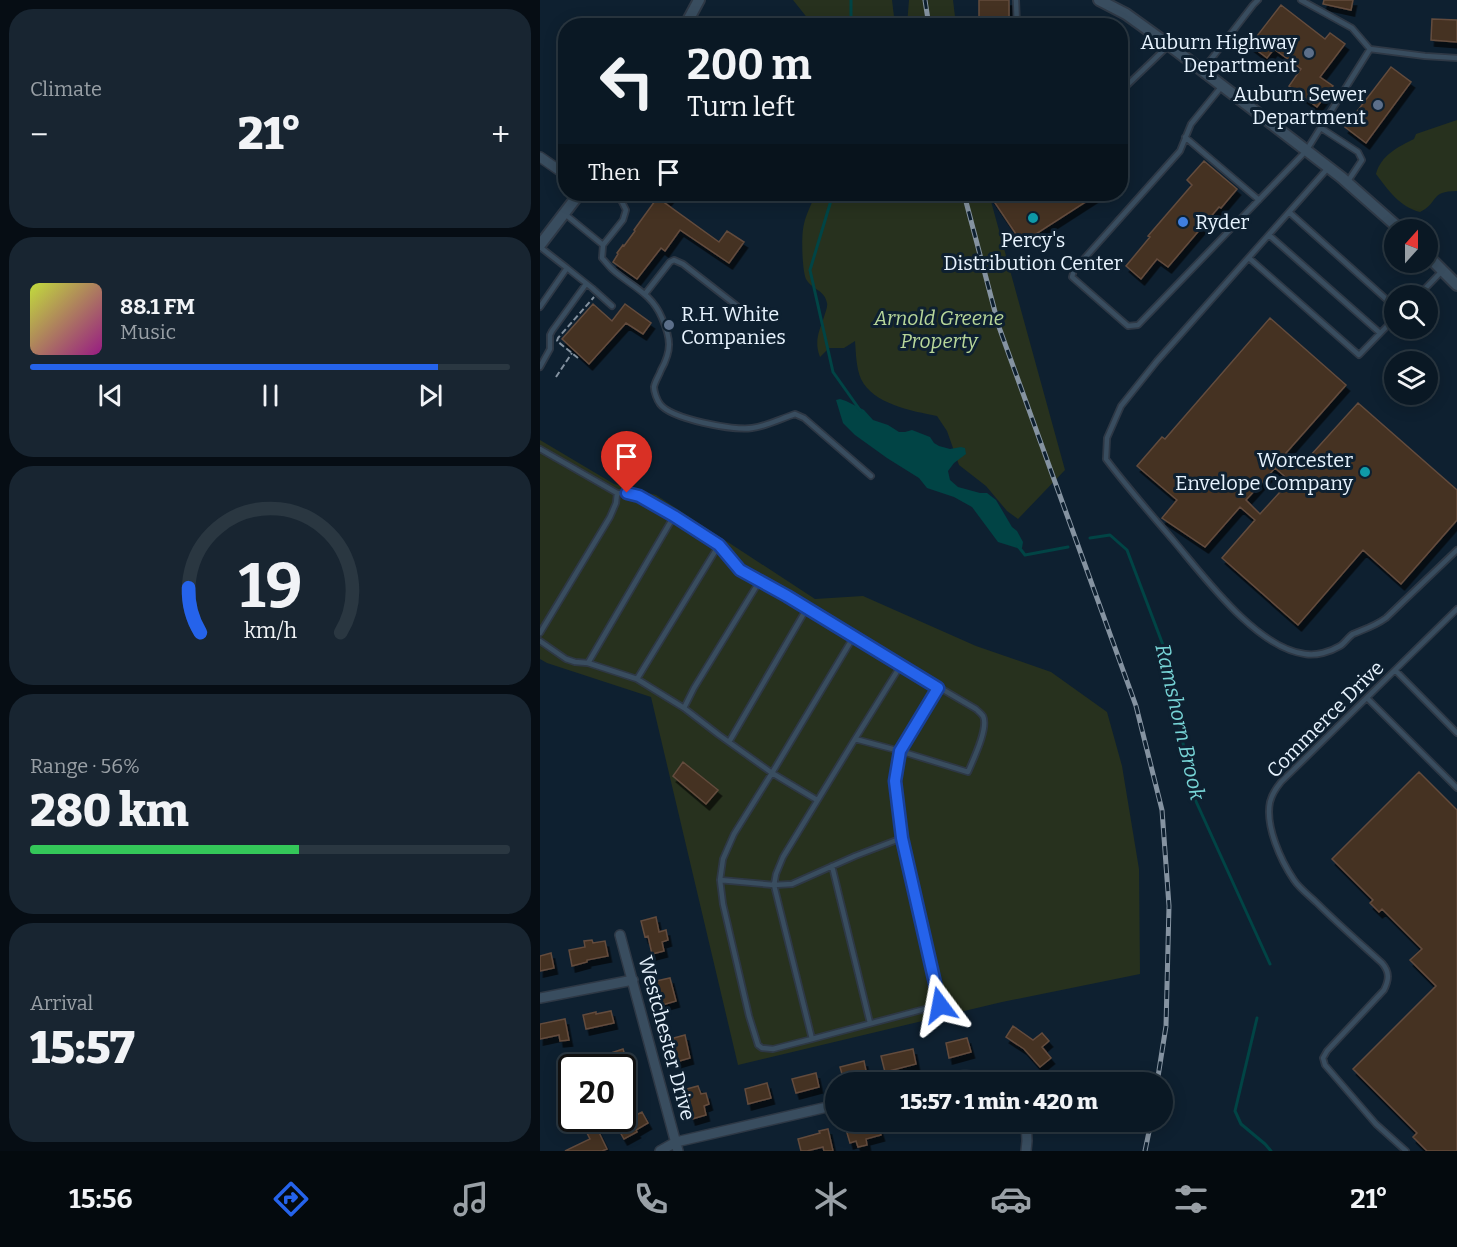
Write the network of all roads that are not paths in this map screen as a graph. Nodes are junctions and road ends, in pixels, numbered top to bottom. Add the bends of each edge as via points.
1 (699, 0) edge
2 (1016, 0) edge
3 (1099, 0) edge
4 (1258, 0) edge
5 (1301, 0) edge
6 (689, 18) edge
7 (1017, 18) edge
8 (1169, 45) junction
9 (1370, 49) junction
10 (1457, 58) edge
11 (1202, 71) junction
12 (1128, 84) edge
13 (1222, 86) junction
14 (1321, 128) junction
15 (1185, 137) junction
16 (1306, 151) junction
17 (540, 157) edge
18 (1328, 168) junction
19 (558, 169) edge
20 (1347, 183) junction
21 (1259, 200) junction
22 (573, 201) edge
23 (622, 201) edge
24 (1289, 212) junction
25 (564, 213) junction
26 (1388, 219) edge
27 (1269, 236) junction
28 (603, 244) junction
29 (540, 245) edge
30 (1249, 258) junction
31 (1438, 266) edge
32 (567, 268) junction
33 (1443, 271) junction
34 (586, 284) junction
35 (1429, 285) edge
36 (1457, 285) edge
37 (645, 294) junction
38 (1384, 297) edge
39 (612, 306) dead end
40 (737, 306) dead end
41 (540, 307) edge
42 (1384, 329) edge
43 (1380, 333) junction
44 (540, 367) edge
45 (540, 449) edge
46 (871, 476) dead end
47 (617, 493) junction
48 (674, 516) junction
49 (719, 545) junction
50 (1457, 550) edge
51 (759, 582) junction
52 (807, 608) junction
53 (1457, 609) edge
54 (540, 633) edge
55 (854, 636) junction
56 (540, 641) edge
57 (588, 663) junction
58 (901, 665) junction
59 (1395, 670) junction
60 (636, 679) junction
61 (938, 688) junction
62 (1366, 698) junction
63 (684, 708) junction
64 (1457, 733) edge
65 (855, 739) junction
66 (729, 742) junction
67 (900, 751) junction
68 (772, 772) junction
69 (1457, 788) edge
70 (817, 800) junction
71 (902, 838) junction
72 (832, 866) junction
73 (720, 880) junction
74 (774, 885) junction
75 (620, 935) dead end
76 (633, 980) junction
77 (540, 999) edge
78 (870, 1023) junction
79 (812, 1039) junction
80 (825, 1108) edge
81 (1027, 1132) edge
82 (677, 1147) edge
83 (660, 1151) edge
84 (1026, 1151) edge
85 (1406, 1151) edge

1 - 6 street
2 - 7 lane
3 - 8 street
4 - 11 lane
5 - 9 lane via 1352,28
8 - 11 street
8 - 12 lane
9 - 10 lane
9 - 14 lane
11 - 13 street
13 - 15 lane
13 - 16 street
14 - 16 lane
14 - 20 lane via 1358,152 1362,160
15 - 21 lane
15 - 21 lane via 1180,151 1074,270 1072,277 1128,326 1138,324
16 - 18 street
16 - 21 lane
17 - 19 street
18 - 20 street
18 - 24 lane
20 - 26 street
22 - 25 street
23 - 28 lane via 626,210 623,220
24 - 27 lane
24 - 38 lane
25 - 28 lane
25 - 29 street
27 - 30 lane
27 - 43 lane
28 - 37 lane via 602,258
29 - 32 lane
30 - 43 lane via 1359,355
30 - 50 lane via 1121,406 1107,438 1106,459 1242,618 1286,649 1305,654 1323,653 1340,646 1350,635 1386,618
31 - 33 street
32 - 34 lane
32 - 41 lane
33 - 35 lane
33 - 36 street
34 - 39 lane
34 - 44 lane via 552,331 550,349
37 - 40 lane via 674,260
37 - 46 lane via 657,306 669,338 670,351 654,384 660,405 689,419 734,428 768,425 795,414
42 - 43 lane
45 - 47 lane
47 - 48 lane via 639,496
47 - 54 lane via 610,517
48 - 49 lane
48 - 57 lane
49 - 51 lane via 740,570
49 - 60 lane
51 - 52 lane
51 - 63 lane
52 - 55 lane
52 - 66 lane
53 - 59 lane, Commerce Drive
55 - 58 lane
55 - 68 lane
56 - 57 lane via 566,659
57 - 60 lane
58 - 61 lane
58 - 65 lane
59 - 62 lane, Commerce Drive
59 - 64 lane
60 - 63 lane
61 - 67 lane
61 - 67 lane via 983,716 985,725 968,772
62 - 69 lane
62 - 85 lane, Commerce Drive via 1281,782 1269,805 1270,819 1284,865 1296,882 1387,970 1384,990 1327,1051 1323,1062 1376,1124
63 - 66 lane
65 - 67 lane
65 - 70 lane
66 - 68 lane
67 - 71 lane via 895,781
68 - 70 lane
68 - 73 lane via 735,834 723,859
70 - 74 lane via 783,857
71 - 72 lane
71 - 78 lane via 940,1005
72 - 74 lane via 792,884
72 - 78 lane
73 - 74 lane
73 - 79 lane via 758,1045 773,1048
74 - 79 lane
75 - 76 street, Westchester Drive
76 - 77 street
76 - 82 street, Westchester Drive
78 - 79 lane
80 - 82 street
81 - 84 street
82 - 83 street

